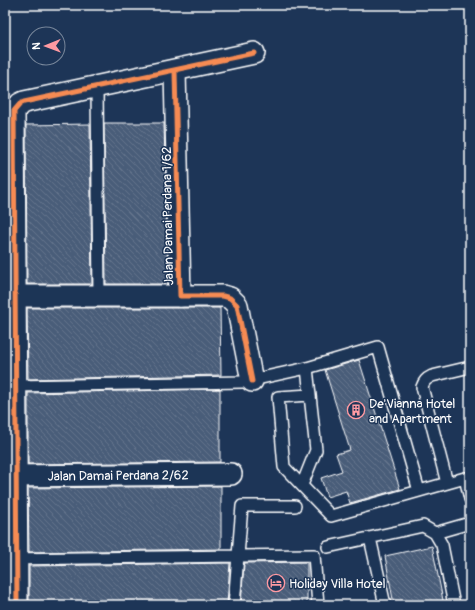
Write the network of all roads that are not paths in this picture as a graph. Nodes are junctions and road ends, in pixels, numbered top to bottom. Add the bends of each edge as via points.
1 (254, 53) dead end
2 (175, 71) junction
3 (97, 87) junction
4 (10, 211) edge
5 (15, 296) junction
6 (99, 296) junction
7 (180, 296) junction
8 (10, 357) edge
9 (470, 367) edge
10 (307, 368) junction
11 (252, 381) junction
12 (15, 386) junction
13 (310, 394) junction
14 (231, 474) dead end
15 (11, 476) edge
16 (468, 478) edge
17 (447, 483) junction
18 (302, 485) junction
19 (419, 491) junction
20 (470, 499) edge
21 (295, 506) dead end
22 (470, 523) edge
23 (435, 533) junction
24 (370, 538) junction
25 (328, 547) dead end
26 (238, 556) junction
27 (11, 559) edge
28 (17, 605) edge
29 (234, 605) edge
30 (318, 605) edge
31 (385, 605) edge
32 (454, 605) edge

1 - 2 street
2 - 3 street
2 - 7 street, Jalan Damai Perdana 1/62
3 - 4 street via 24,102 16,107 13,116
3 - 6 lane
4 - 5 street
5 - 6 street
5 - 8 street
6 - 7 street
7 - 11 street, Jalan Damai Perdana 1/62 via 223,296 230,298 237,305
8 - 12 street
9 - 17 lane via 432,376 423,382 422,388
10 - 11 lane
10 - 13 lane
10 - 19 lane via 378,347
11 - 12 lane
12 - 15 street
13 - 18 lane via 316,450
13 - 18 lane via 278,398 284,467
14 - 15 street, Jalan Damai Perdana 2/62
15 - 27 street
16 - 17 lane
16 - 20 lane
17 - 19 lane
18 - 19 lane via 331,516
21 - 26 lane via 242,506
22 - 23 lane
23 - 24 lane via 423,526
23 - 32 lane via 442,545
24 - 25 lane
24 - 31 lane
26 - 27 lane
26 - 29 lane
26 - 30 lane via 314,555
27 - 28 street

